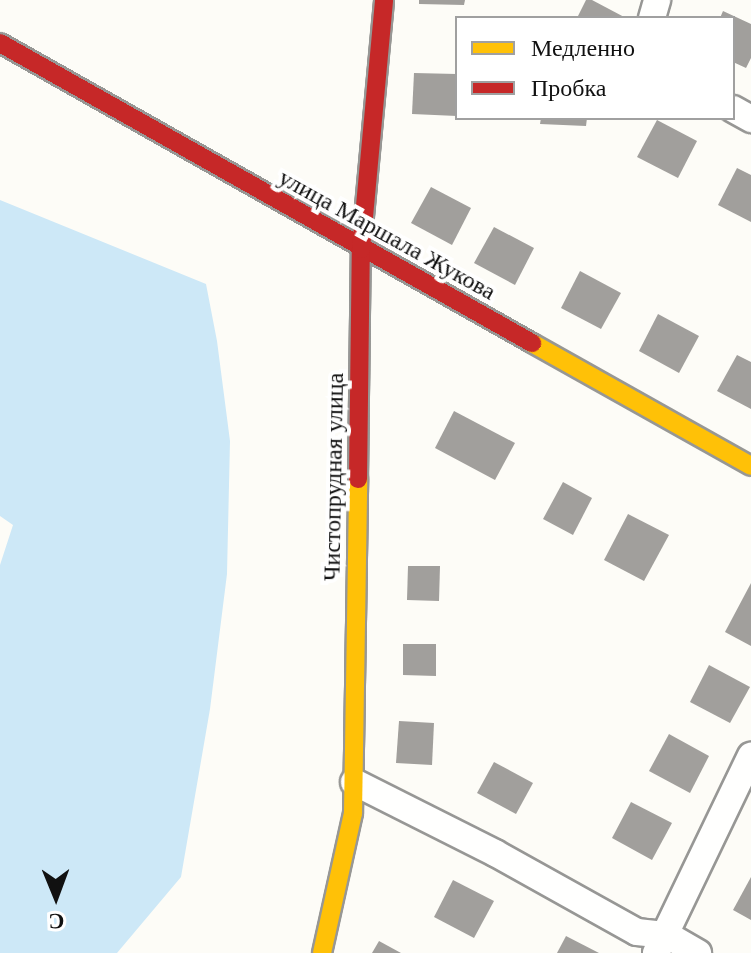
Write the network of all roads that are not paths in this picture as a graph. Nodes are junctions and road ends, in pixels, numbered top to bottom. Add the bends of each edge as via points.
1 (384, 0) edge
2 (0, 43) edge
3 (361, 249) junction
4 (751, 466) edge
5 (751, 756) edge
6 (354, 782) junction
7 (661, 944) edge
8 (322, 953) edge
9 (698, 953) edge

1 - 3 street, Чистопрудная улица
2 - 3 street, улица Маршала Жукова
3 - 4 street, улица Маршала Жукова
3 - 6 street, Чистопрудная улица
5 - 7 street
6 - 7 street
6 - 8 street, Чистопрудная улица via 353,813
7 - 9 street

